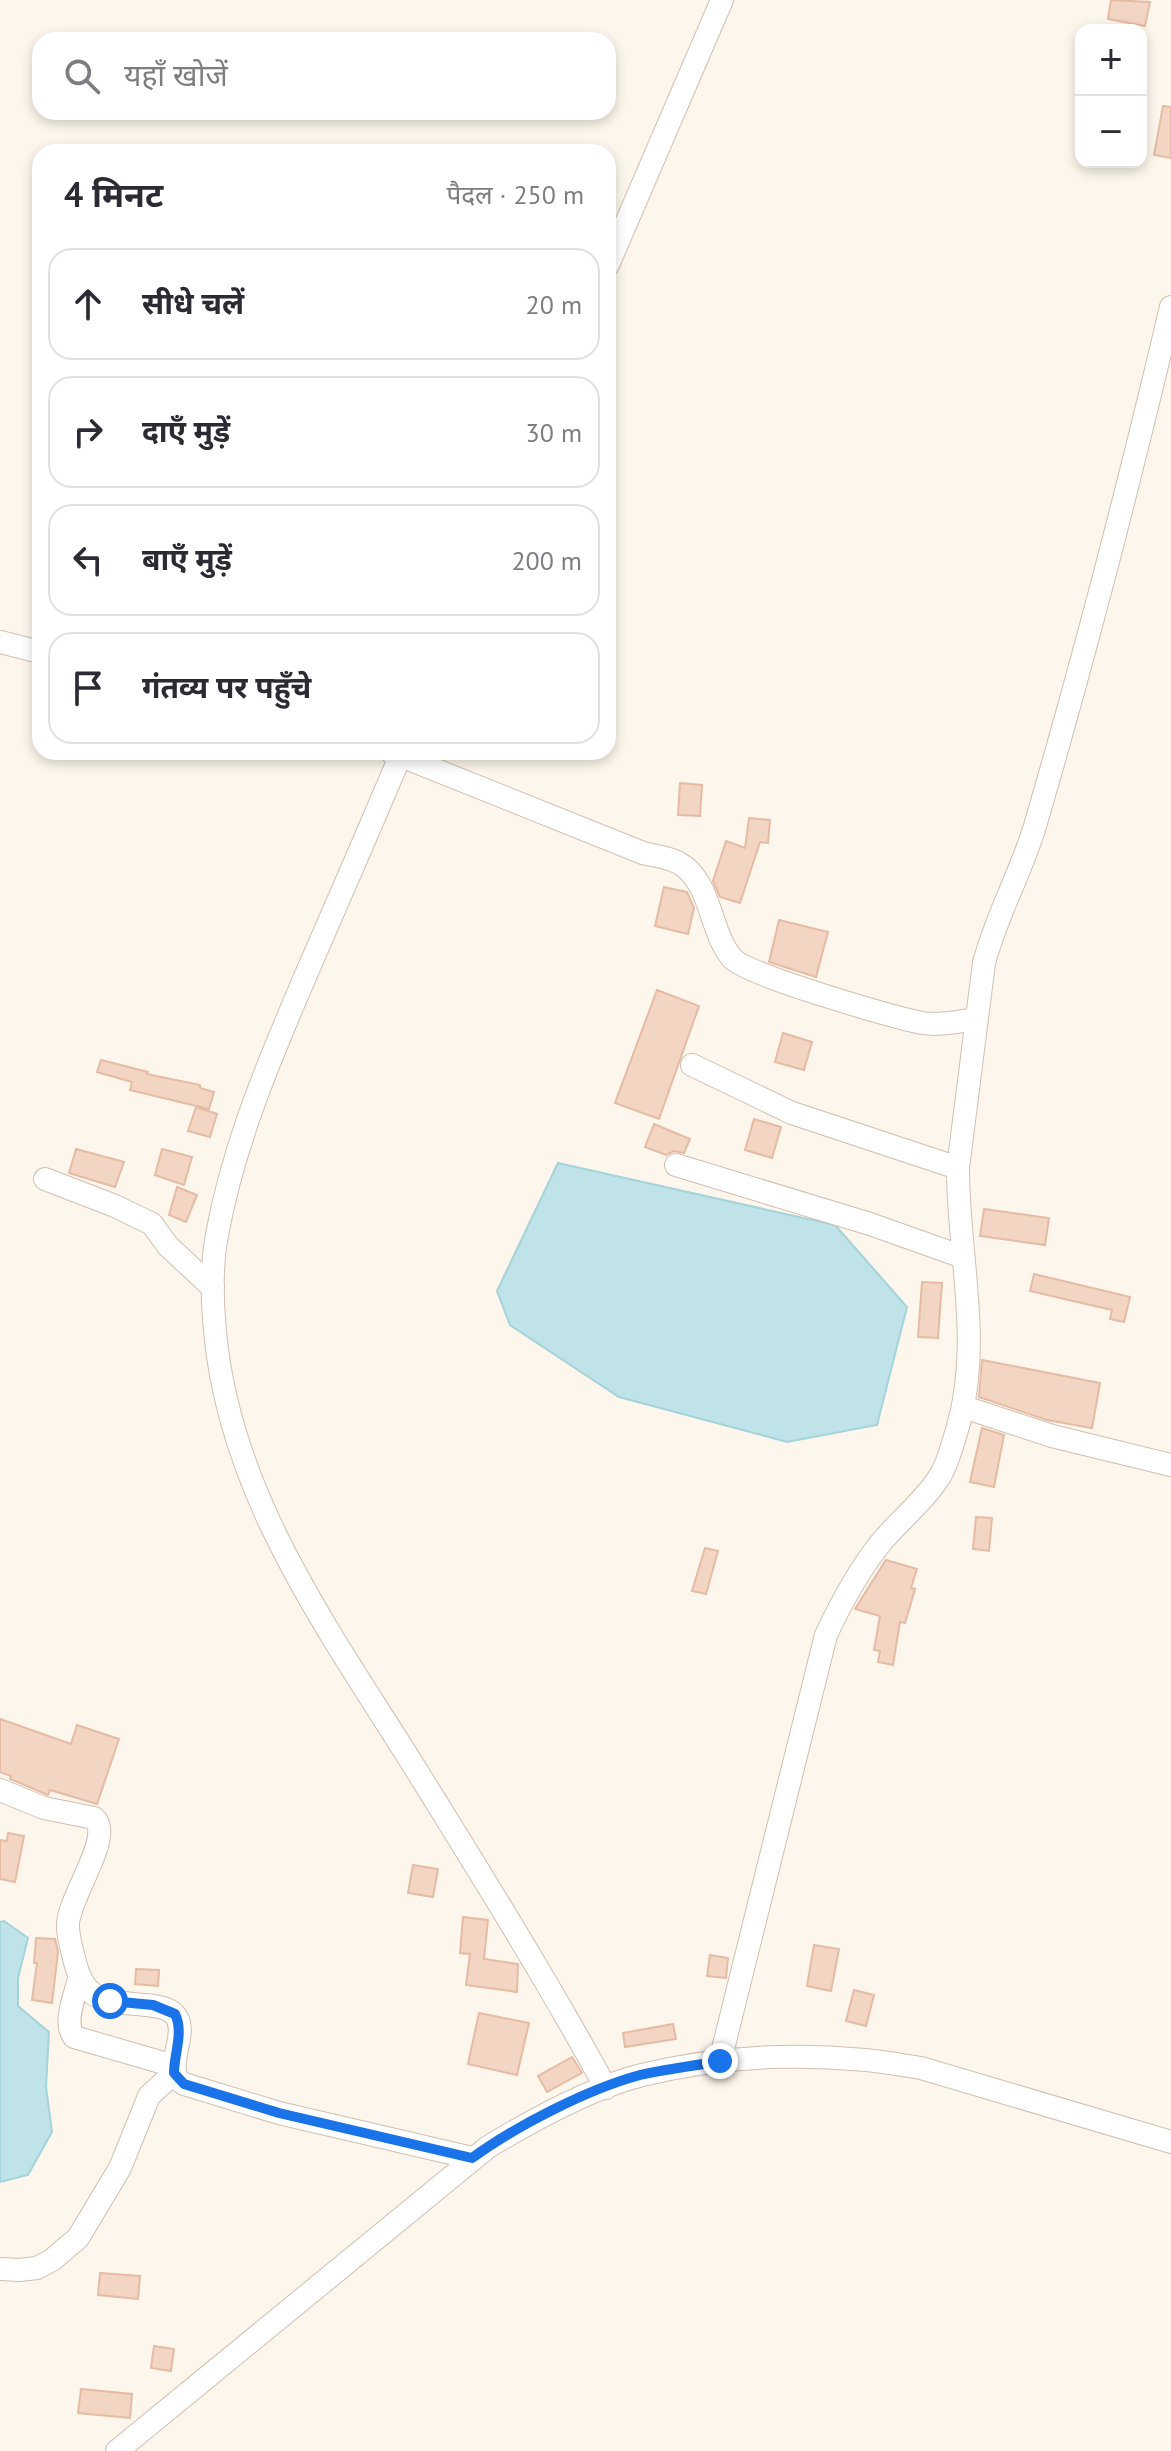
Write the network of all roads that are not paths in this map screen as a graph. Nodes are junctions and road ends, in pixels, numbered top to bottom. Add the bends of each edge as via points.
1 (722, 0) edge
2 (616, 246) edge
3 (1171, 307) edge
4 (0, 642) edge
5 (32, 650) edge
6 (405, 760) edge
7 (411, 760) edge
8 (977, 1019) junction
9 (692, 1065) dead end
10 (676, 1165) dead end
11 (958, 1168) junction
12 (45, 1179) dead end
13 (963, 1257) junction
14 (213, 1288) junction
15 (964, 1407) junction
16 (1171, 1465) edge
17 (0, 1790) edge
18 (79, 1979) junction
19 (720, 2061) junction
20 (174, 2069) junction
21 (612, 2086) junction
22 (1171, 2142) edge
23 (472, 2158) junction
24 (0, 2269) edge
25 (117, 2451) edge

1 - 2 street
3 - 8 street via 1034,829 991,937
4 - 5 street
6 - 14 street via 245,1123 217,1234
7 - 8 street via 680,864 695,879 727,952 740,966 923,1023
8 - 11 street
9 - 11 street via 792,1113
10 - 13 street
11 - 13 street
12 - 14 street via 152,1224
13 - 15 street via 969,1325
14 - 21 street via 223,1390 261,1509 327,1631
15 - 16 street via 1052,1436
15 - 19 street via 940,1475 879,1546 826,1635
17 - 18 street via 100,1823 97,1845 68,1917
18 - 20 street via 96,1997 153,2005 175,2014 179,2032
18 - 20 street via 69,2025 74,2037
19 - 21 street
19 - 22 street via 806,2058 921,2068
20 - 23 street via 184,2084 279,2113
20 - 24 street via 149,2096 115,2177 78,2238 37,2268
21 - 23 street via 540,2117
23 - 25 street

